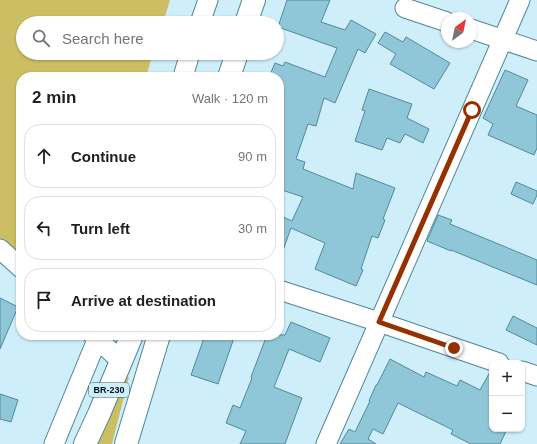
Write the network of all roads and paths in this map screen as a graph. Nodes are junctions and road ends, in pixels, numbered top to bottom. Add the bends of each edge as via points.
1 (208, 0) edge
2 (254, 0) edge
3 (520, 0) edge
4 (405, 8) dead end
5 (202, 16) edge
6 (248, 16) edge
7 (441, 20) edge
8 (477, 31) edge
9 (503, 39) junction
10 (537, 51) edge
11 (188, 60) edge
12 (234, 60) edge
13 (184, 72) edge
14 (230, 72) edge
15 (0, 249) edge
16 (16, 263) edge
17 (284, 292) edge
18 (379, 322) junction
19 (95, 340) edge
20 (101, 340) edge
21 (130, 340) edge
22 (157, 340) edge
23 (491, 360) edge
24 (121, 361) junction
25 (525, 372) edge
26 (537, 376) edge
27 (54, 444) edge
28 (85, 444) edge
29 (126, 444) edge
30 (326, 444) edge

1 - 5 street
2 - 6 main road
3 - 9 street
4 - 7 street
8 - 9 street
9 - 10 street
9 - 18 street
11 - 13 street
12 - 14 main road
15 - 16 street
17 - 18 street
18 - 23 street
18 - 30 street
19 - 27 street
20 - 24 street
21 - 24 main road, BR-230
22 - 29 main road, BR-230
24 - 28 main road, BR-230
25 - 26 street

